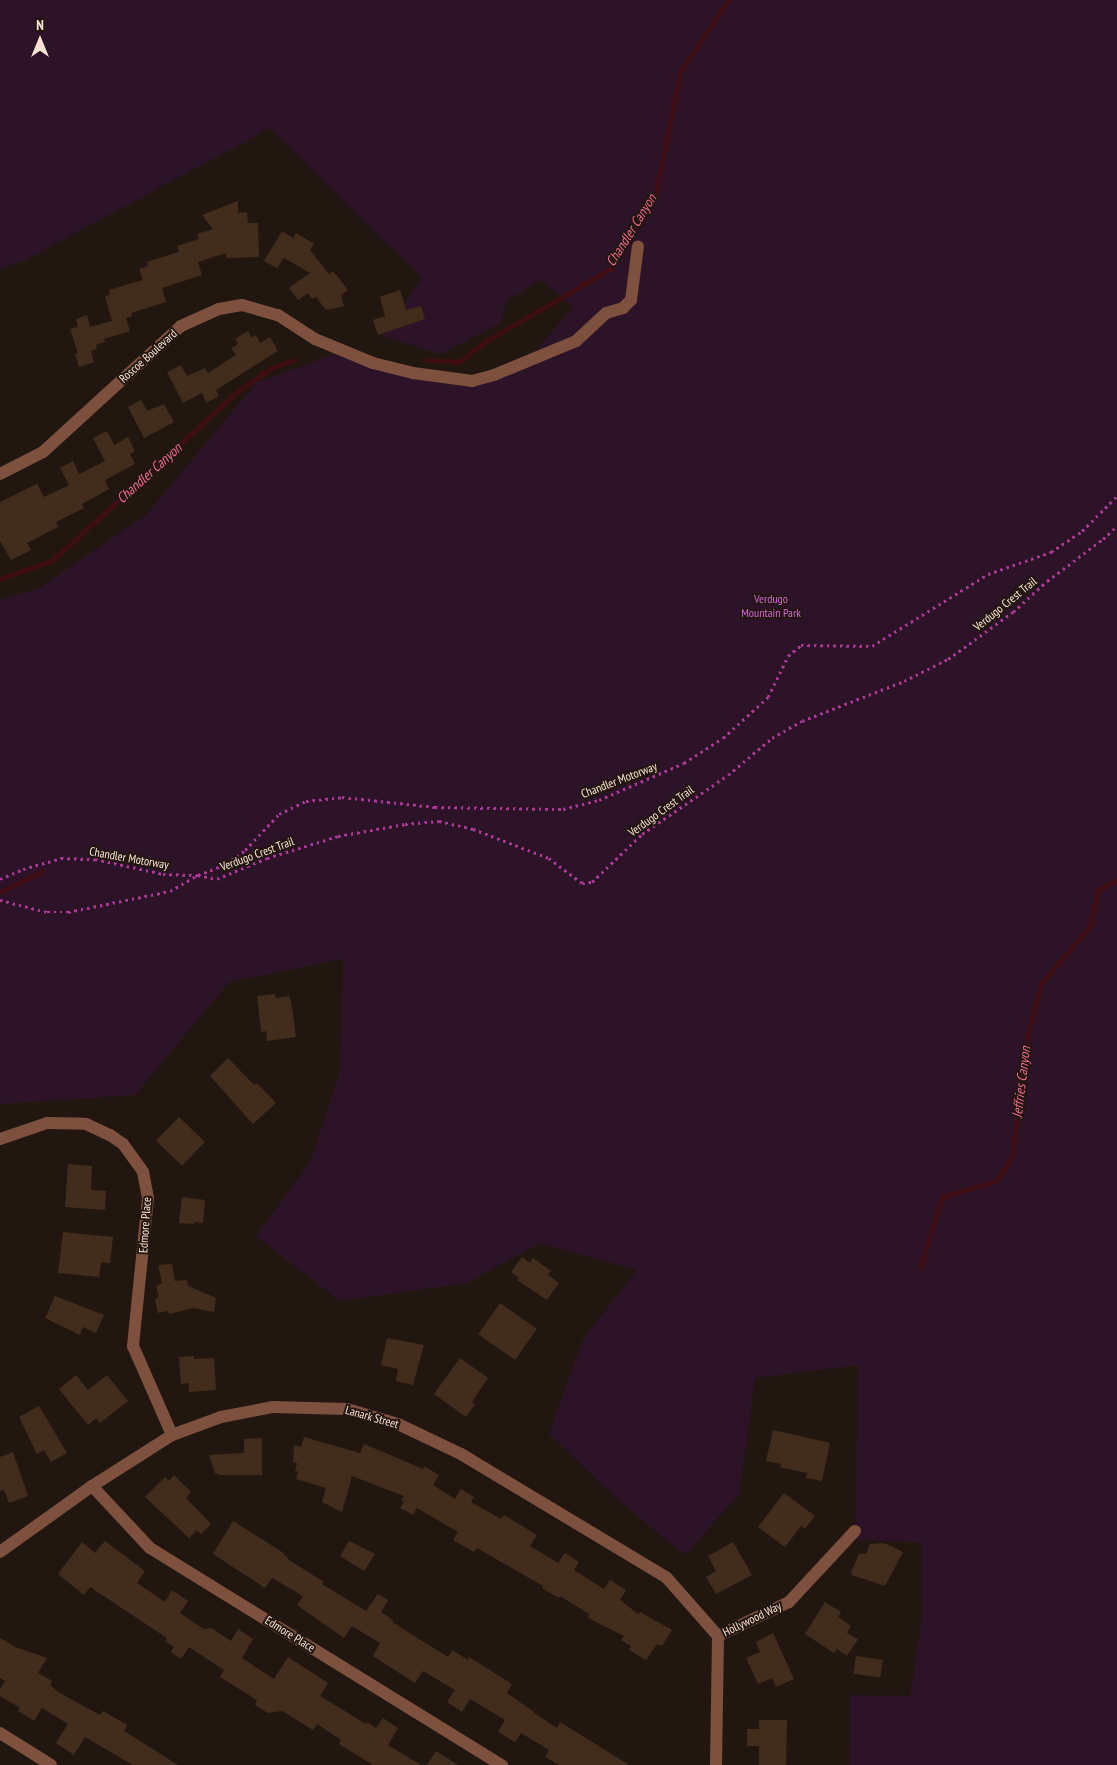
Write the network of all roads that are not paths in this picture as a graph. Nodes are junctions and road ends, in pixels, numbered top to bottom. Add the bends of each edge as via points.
1 (638, 246) dead end
2 (0, 474) edge
3 (0, 1139) edge
4 (172, 1435) junction
5 (92, 1486) junction
6 (855, 1531) dead end
7 (1, 1548) edge
8 (718, 1636) junction
9 (0, 1733) edge
10 (51, 1765) edge
11 (502, 1765) edge
12 (716, 1765) edge

1 - 2 street, Roscoe Boulevard via 630,300 622,308 606,314 576,341 494,376 472,381 413,373 373,363 315,339 278,315 242,305 219,309 181,326 43,452
3 - 4 street, Edmore Place via 47,1123 86,1124 123,1144 143,1172 148,1198 134,1346
4 - 5 street, Lanark Street
4 - 8 street, Lanark Street via 221,1417 273,1407 347,1409 398,1424 461,1454 666,1577
5 - 7 street, Lanark Street
5 - 11 street, Edmore Place via 150,1548
6 - 8 street, Hollywood Way via 789,1602
8 - 12 street, Hollywood Way
9 - 10 street

